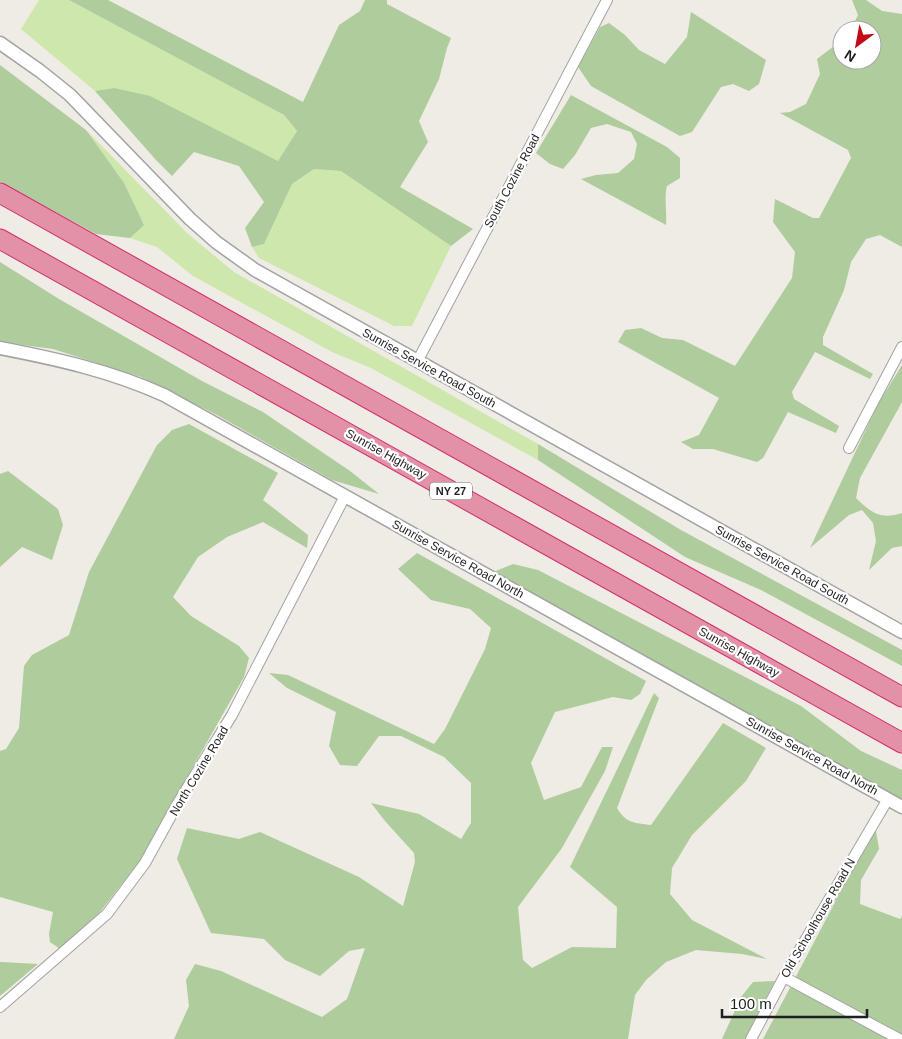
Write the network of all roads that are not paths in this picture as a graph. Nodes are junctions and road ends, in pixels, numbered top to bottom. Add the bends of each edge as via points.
1 (607, 0) edge
2 (0, 44) edge
3 (0, 193) edge
4 (0, 239) edge
5 (902, 347) edge
6 (0, 348) edge
7 (417, 362) junction
8 (848, 448) dead end
9 (345, 496) junction
10 (902, 632) edge
11 (902, 697) edge
12 (902, 743) edge
13 (888, 798) junction
14 (902, 807) edge
15 (784, 977) junction
16 (0, 1007) edge
17 (751, 1039) edge
18 (899, 1039) edge

1 - 7 street, South Cozine Road
2 - 7 street, Sunrise Service Road South via 34,66 70,96 178,208 228,252
3 - 11 highway
4 - 12 highway, Sunrise Highway / NY 27
5 - 8 street
6 - 9 street, Sunrise Service Road North via 76,364 138,383
7 - 10 street, Sunrise Service Road South
9 - 13 street, Sunrise Service Road North
9 - 16 street, North Cozine Road via 232,715 145,863 106,914
13 - 14 street, Sunrise Service Road North
13 - 15 street, Old Schoolhouse Road N
15 - 17 street, Old Schoolhouse Road N
15 - 18 street

